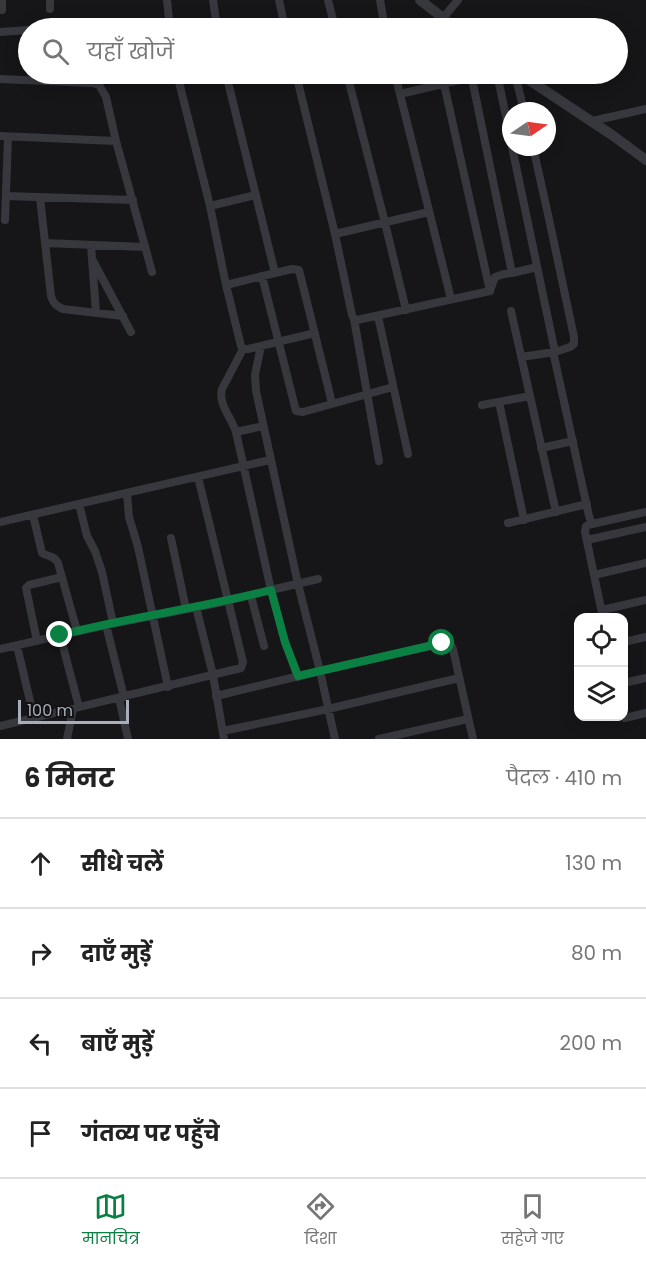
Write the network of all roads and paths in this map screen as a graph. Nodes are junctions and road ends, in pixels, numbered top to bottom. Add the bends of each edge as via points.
1 (2, 0) edge
2 (167, 0) edge
3 (213, 0) edge
4 (279, 0) edge
5 (328, 0) edge
6 (380, 0) edge
7 (420, 0) edge
8 (458, 0) edge
9 (2, 10) dead end
10 (169, 18) edge
11 (216, 18) edge
12 (283, 18) edge
13 (332, 18) edge
14 (383, 18) edge
15 (443, 18) joint
16 (18, 31) edge
17 (0, 32) edge
18 (0, 79) edge
19 (18, 80) edge
20 (96, 84) edge
21 (180, 84) edge
22 (228, 84) edge
23 (298, 84) edge
24 (350, 84) edge
25 (398, 84) edge
26 (444, 84) joint
27 (473, 84) edge
28 (500, 84) edge
29 (517, 84) edge
30 (535, 84) edge
31 (400, 94) junction
32 (504, 102) edge
33 (522, 102) edge
34 (646, 109) edge
35 (592, 121) junction
36 (4, 136) edge
37 (116, 141) junction
38 (515, 156) edge
39 (534, 156) edge
40 (645, 158) edge
41 (256, 195) junction
42 (6, 196) junction
43 (40, 198) junction
44 (133, 200) junction
45 (210, 206) junction
46 (429, 212) junction
47 (5, 220) dead end
48 (385, 223) junction
49 (335, 234) junction
50 (45, 243) junction
51 (90, 245) junction
52 (146, 247) junction
53 (92, 259) junction
54 (537, 267) junction
55 (152, 272) dead end
56 (275, 273) junction
57 (512, 273) junction
58 (262, 276) junction
59 (226, 285) junction
60 (490, 291) junction
61 (451, 299) junction
62 (405, 310) junction
63 (511, 311) dead end
64 (96, 313) junction
65 (378, 315) junction
66 (123, 316) junction
67 (354, 319) junction
68 (131, 332) dead end
69 (315, 333) junction
70 (278, 341) junction
71 (261, 345) junction
72 (243, 349) junction
73 (555, 352) junction
74 (521, 357) junction
75 (393, 387) junction
76 (367, 393) junction
77 (530, 396) junction
78 (499, 402) junction
79 (332, 403) junction
80 (482, 405) dead end
81 (263, 426) junction
82 (236, 432) junction
83 (573, 441) junction
84 (542, 448) junction
85 (408, 454) dead end
86 (270, 460) junction
87 (380, 461) dead end
88 (243, 466) junction
89 (198, 477) junction
90 (127, 493) junction
91 (79, 504) junction
92 (587, 504) junction
93 (556, 512) junction
94 (646, 512) edge
95 (33, 515) junction
96 (524, 519) junction
97 (0, 522) edge
98 (508, 523) dead end
99 (592, 524) junction
100 (646, 527) edge
101 (171, 538) dead end
102 (587, 540) junction
103 (646, 563) edge
104 (594, 575) junction
105 (62, 577) junction
106 (318, 579) dead end
107 (298, 584) junction
108 (271, 590) junction
109 (251, 596) junction
110 (646, 600) edge
111 (227, 601) junction
112 (196, 607) junction
113 (186, 609) junction
114 (603, 613) edge
115 (606, 613) edge
116 (152, 616) junction
117 (110, 624) junction
118 (76, 631) junction
119 (60, 635) junction
120 (646, 637) edge
121 (37, 641) junction
122 (628, 641) edge
123 (17, 646) junction
124 (264, 646) dead end
125 (0, 649) edge
126 (320, 671) junction
127 (213, 675) junction
128 (298, 676) junction
129 (459, 678) junction
130 (646, 678) edge
131 (628, 682) edge
132 (168, 687) junction
133 (216, 696) junction
134 (121, 698) junction
135 (76, 708) junction
136 (328, 709) junction
137 (646, 713) edge
138 (628, 717) edge
139 (34, 718) junction
140 (468, 719) junction
141 (0, 726) edge
142 (224, 735) edge
143 (67, 739) edge
144 (128, 739) edge
145 (335, 739) edge
146 (379, 739) edge
147 (473, 739) edge

1 - 9 street
2 - 10 street
3 - 11 street
4 - 12 street
5 - 13 street
6 - 14 street
7 - 15 street
8 - 15 street
16 - 17 street
18 - 19 street
20 - 37 street via 106,98
21 - 45 street
22 - 41 street
23 - 49 street
24 - 48 street
25 - 31 street
26 - 31 street
26 - 60 street
27 - 57 street
28 - 32 street
29 - 33 street
30 - 35 street
31 - 46 street
34 - 35 street
35 - 40 street
36 - 37 street
36 - 42 street
37 - 44 street
38 - 54 street
39 - 73 street via 574,337 574,344
41 - 45 street
41 - 56 street
42 - 43 street
42 - 47 street
43 - 44 street
43 - 50 street
44 - 52 street
45 - 59 street
46 - 48 street
46 - 61 street
48 - 49 street
48 - 62 street
49 - 67 street
50 - 51 street
50 - 64 street via 53,302 63,309
51 - 52 street
51 - 53 street
52 - 55 street
53 - 64 street
53 - 66 street
54 - 57 street
54 - 73 street
56 - 58 street
56 - 69 street via 299,270
57 - 60 street via 495,277
58 - 59 street
58 - 70 street
59 - 72 street
60 - 61 street
61 - 62 street
62 - 65 street
63 - 74 street
64 - 66 street
65 - 67 street
65 - 75 street
66 - 68 street
67 - 76 street
69 - 70 street
69 - 79 street
70 - 71 street
70 - 79 street via 296,411
71 - 72 street
71 - 81 street via 254,384
72 - 82 street via 220,396
73 - 74 street
73 - 83 street
74 - 77 street
75 - 76 street
75 - 85 street
76 - 79 street
76 - 87 street
77 - 78 street
77 - 84 street
78 - 80 street
78 - 96 street
81 - 82 street
81 - 86 street
82 - 88 street
83 - 84 street
83 - 92 street
84 - 93 street
86 - 88 street
86 - 107 street
88 - 89 street
88 - 108 street
89 - 90 street
89 - 111 street
90 - 91 street
90 - 116 street
91 - 95 street
91 - 117 street via 102,572
92 - 93 street
92 - 99 street
93 - 96 street
94 - 99 street
95 - 97 street
95 - 105 street via 42,552 56,559
96 - 98 street
99 - 102 street via 586,526
100 - 102 street
101 - 113 street
102 - 104 street
103 - 104 street
104 - 114 street
105 - 118 street
105 - 121 street via 26,588
106 - 107 street
107 - 108 street
107 - 126 street
108 - 109 street
108 - 128 street
109 - 111 street
109 - 124 street
110 - 115 street
111 - 112 street
111 - 127 street via 243,665
112 - 113 street
112 - 127 street
113 - 116 street
116 - 117 street
116 - 132 street
117 - 118 street
117 - 134 street
118 - 119 street
119 - 121 street
119 - 135 street
120 - 122 street
121 - 123 street
123 - 125 street
123 - 139 street
126 - 128 street
126 - 129 street via 448,642
126 - 136 street
127 - 132 street
127 - 133 street
128 - 133 street
129 - 136 street
129 - 140 street
130 - 131 street
132 - 134 street
133 - 142 street
134 - 135 street
134 - 144 street
135 - 139 street
135 - 143 street
136 - 142 street
136 - 145 street
137 - 138 street
139 - 141 street
140 - 146 street
140 - 147 street

